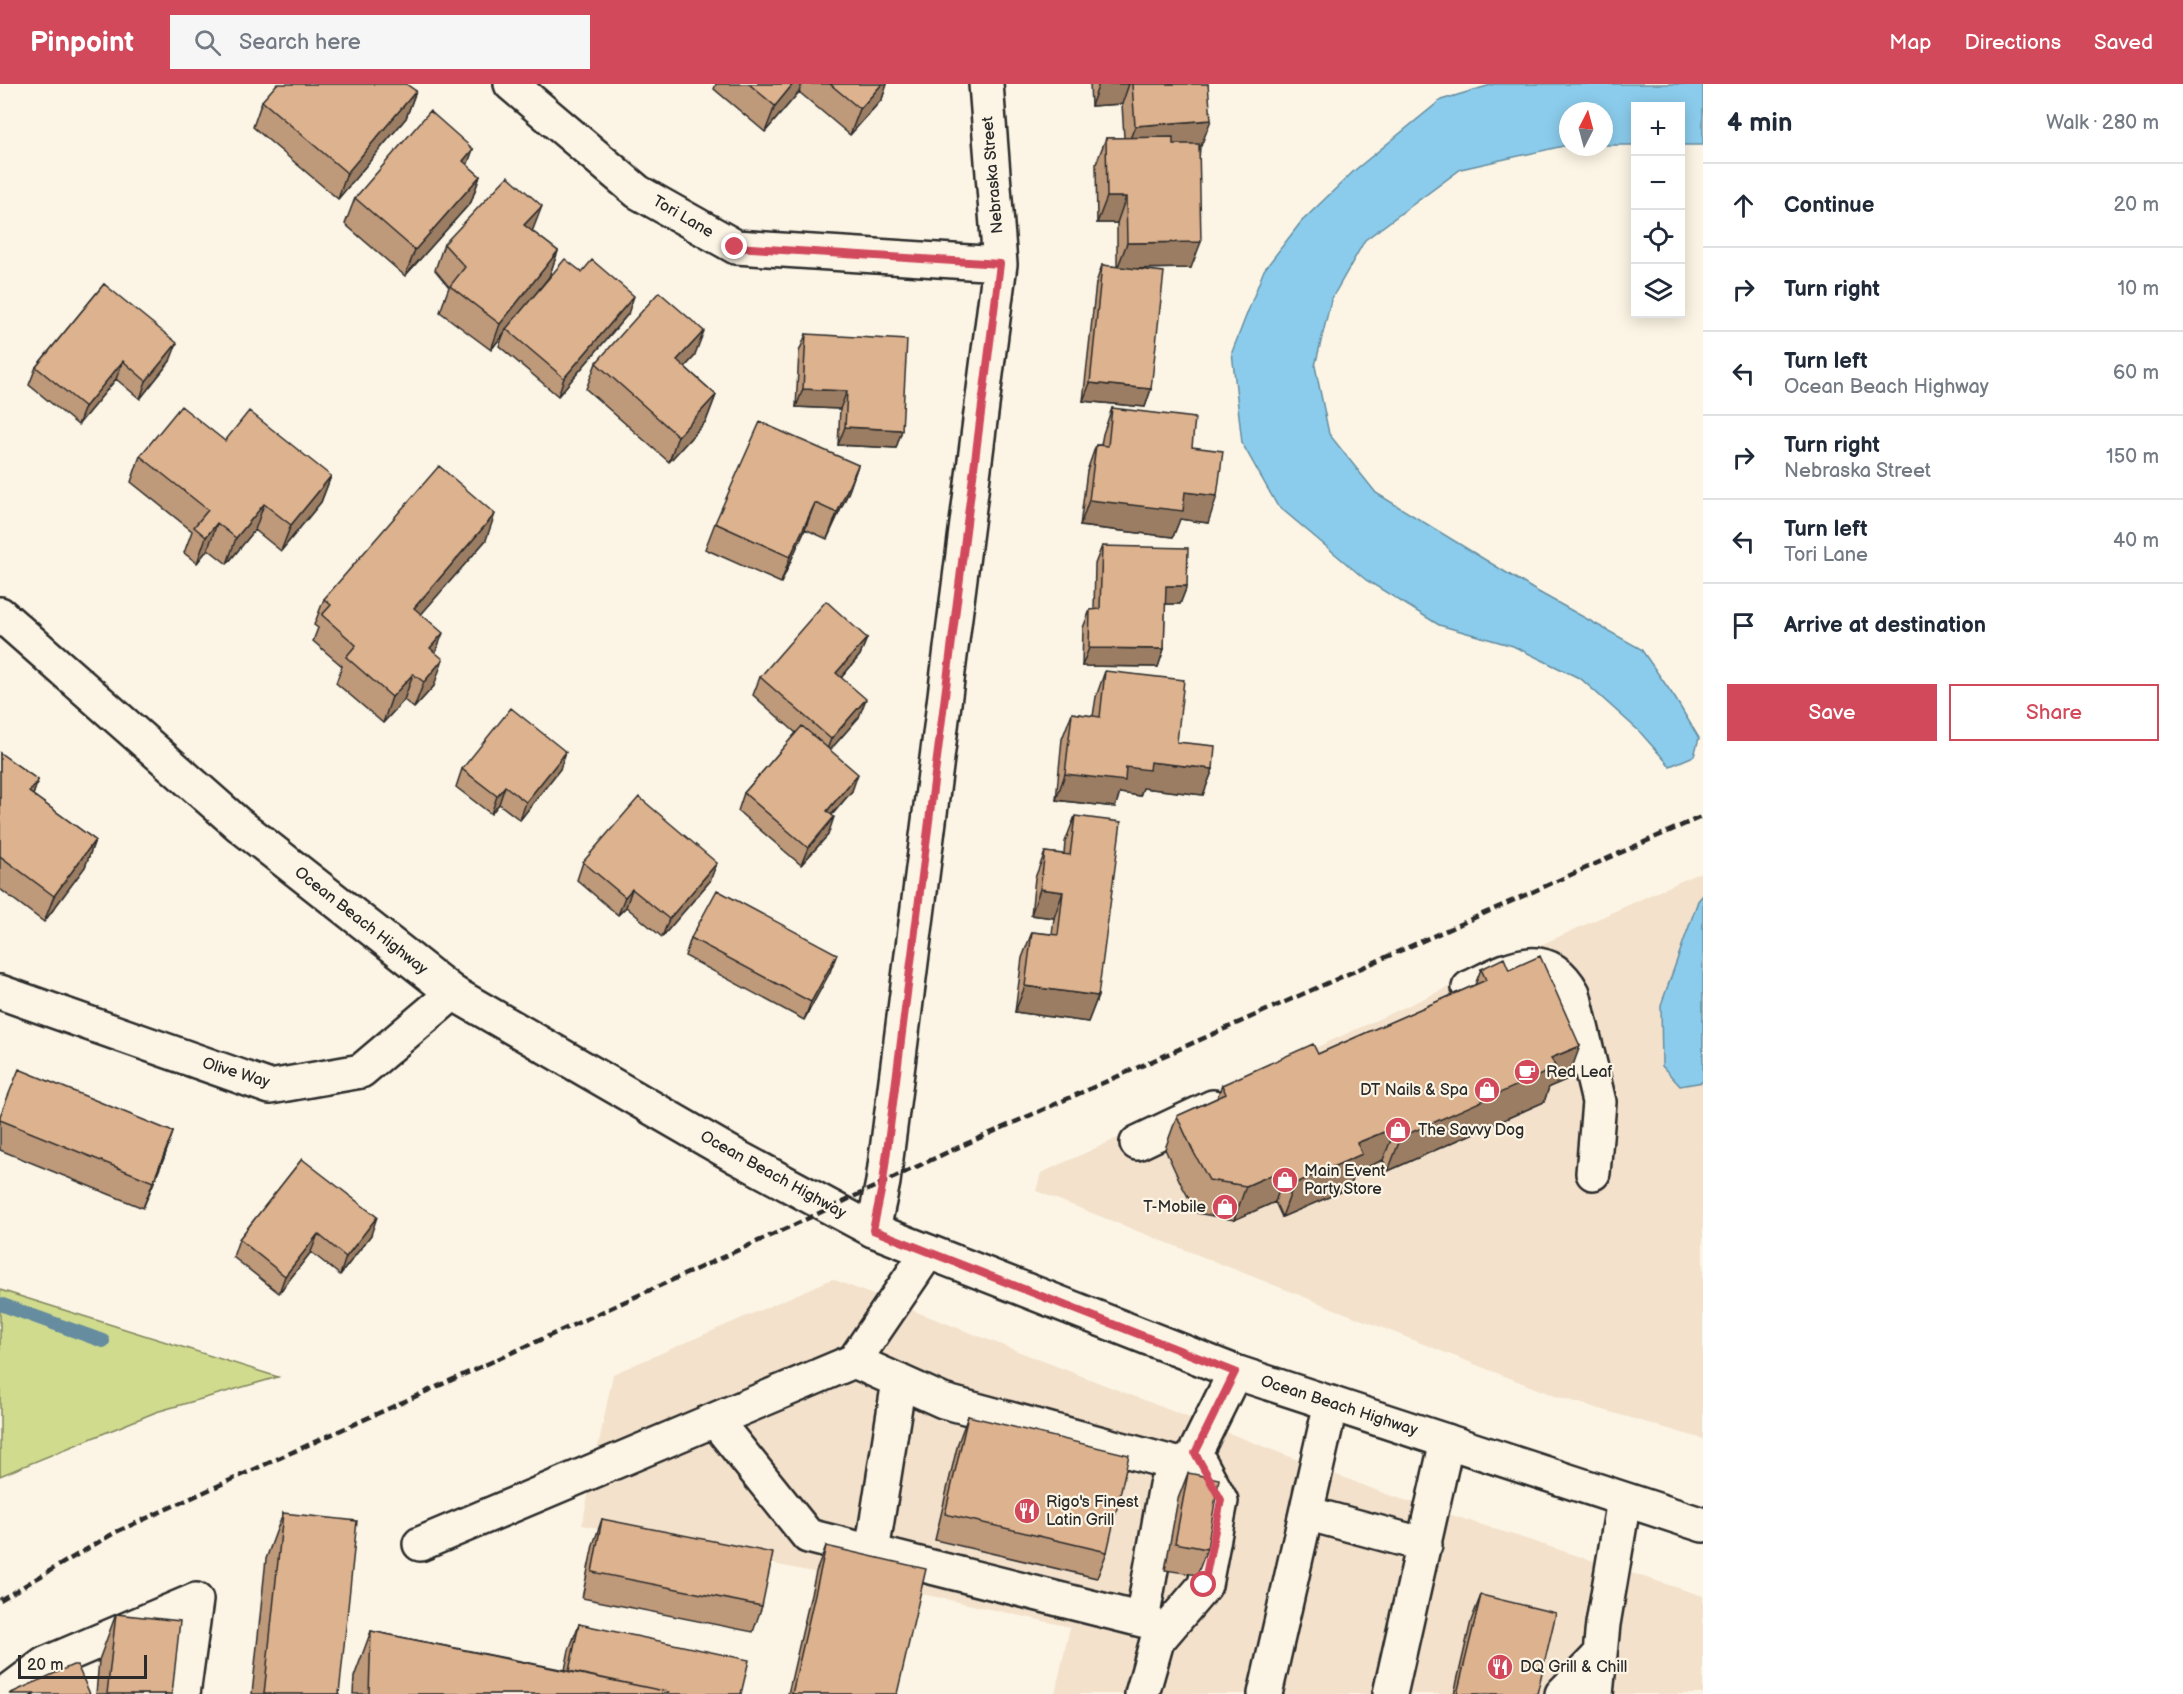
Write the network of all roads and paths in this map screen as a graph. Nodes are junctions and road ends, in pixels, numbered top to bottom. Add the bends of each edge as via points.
1 (511, 84) edge
2 (986, 84) edge
3 (1000, 264) junction
4 (0, 614) edge
5 (0, 992) edge
6 (453, 993) junction
7 (1437, 1003) edge
8 (1244, 1093) edge
9 (1137, 1143) dead end
10 (1593, 1173) dead end
11 (873, 1230) junction
12 (928, 1252) junction
13 (854, 1361) junction
14 (1235, 1372) junction
15 (899, 1381) junction
16 (1331, 1403) junction
17 (715, 1420) junction
18 (1447, 1441) junction
19 (1189, 1459) junction
20 (1624, 1500) junction
21 (1306, 1513) junction
22 (1703, 1525) edge
23 (420, 1544) dead end
24 (1425, 1545) junction
25 (872, 1552) junction
26 (1150, 1630) junction
27 (1599, 1656) junction
28 (5, 1694) edge
29 (183, 1694) edge
30 (1142, 1694) edge
31 (1265, 1694) edge
32 (1390, 1694) edge
33 (1562, 1694) edge
34 (1596, 1694) edge

1 - 3 street, Tori Lane via 638,192 735,247
2 - 3 street, Nebraska Street
3 - 11 street, Nebraska Street via 883,1182
4 - 6 street, Ocean Beach Highway via 238,824
5 - 6 street, Olive Way via 270,1087 361,1071
6 - 11 street, Ocean Beach Highway via 737,1157
7 - 10 street via 1529,963 1557,972 1567,981 1599,1102
8 - 9 street
11 - 12 street, Ocean Beach Highway
12 - 13 street
12 - 14 street, Ocean Beach Highway
13 - 15 street
13 - 17 street
14 - 16 street, Ocean Beach Highway
14 - 19 street
15 - 19 street via 943,1401
15 - 25 street
16 - 18 street, Ocean Beach Highway
16 - 21 street
17 - 23 street
17 - 25 street via 808,1536
18 - 20 street, Ocean Beach Highway
18 - 24 street
19 - 26 street via 1166,1485
19 - 26 street via 1221,1500 1204,1585
20 - 22 street, Ocean Beach Highway
20 - 27 street
21 - 24 street
21 - 31 street
24 - 32 street
25 - 26 street
26 - 30 street
27 - 33 street
27 - 34 street
28 - 29 street via 45,1664 196,1600

